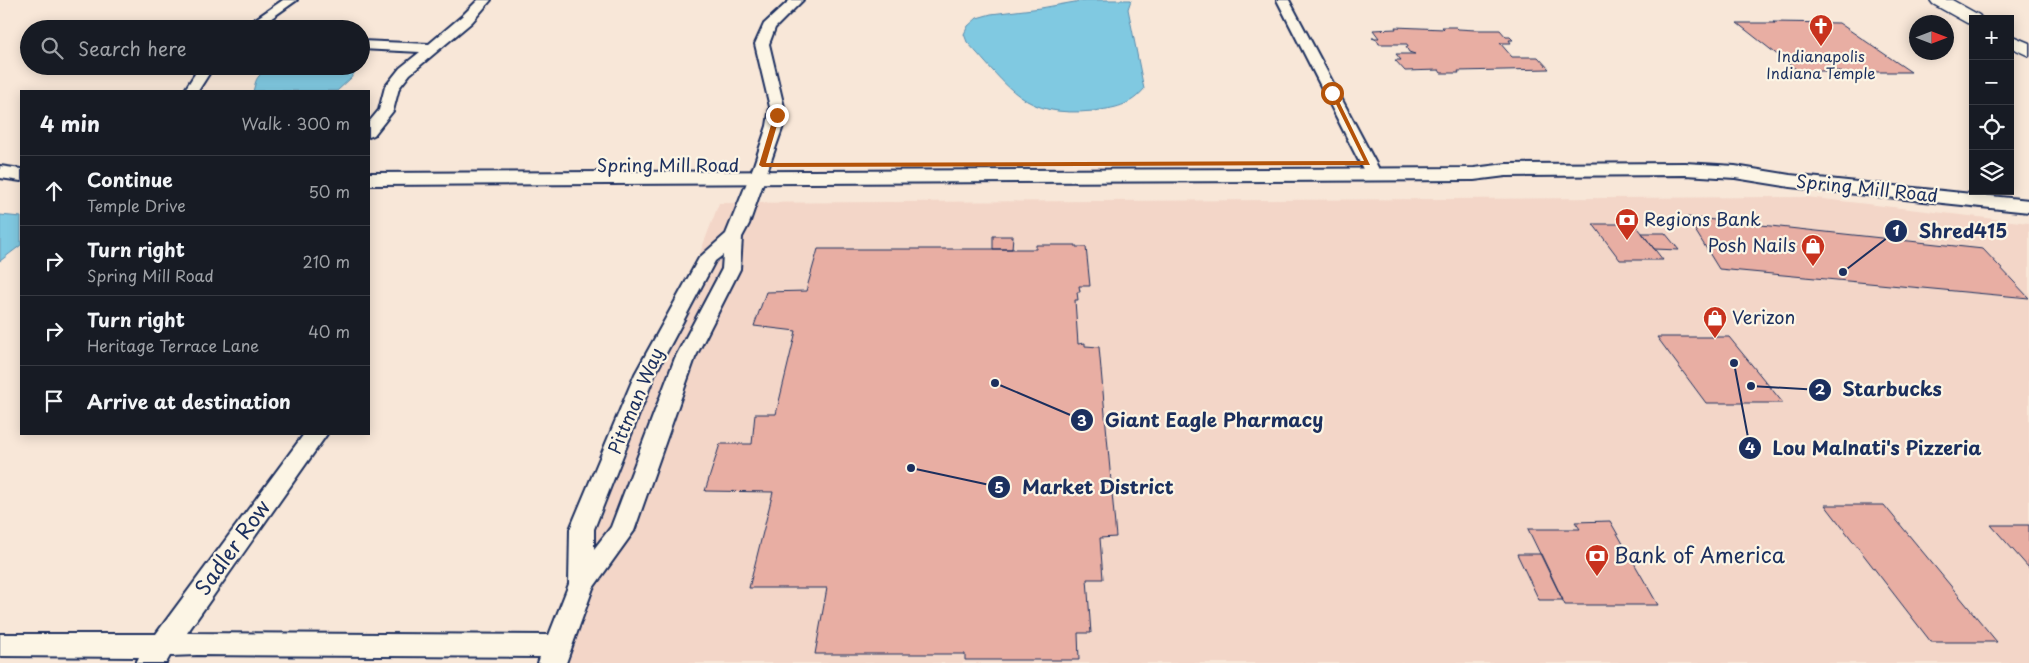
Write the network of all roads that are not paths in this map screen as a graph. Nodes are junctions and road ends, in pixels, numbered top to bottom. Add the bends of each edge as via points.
1 (291, 0) edge
2 (485, 0) edge
3 (798, 0) edge
4 (1283, 0) edge
5 (1939, 0) edge
6 (1969, 17) edge
7 (261, 20) edge
8 (2014, 42) edge
9 (370, 45) edge
10 (432, 48) junction
11 (2029, 50) edge
12 (201, 75) edge
13 (191, 90) edge
14 (370, 131) edge
15 (370, 167) edge
16 (1371, 169) junction
17 (760, 171) junction
18 (0, 172) edge
19 (1734, 172) junction
20 (20, 175) edge
21 (370, 178) edge
22 (20, 186) edge
23 (1969, 187) edge
24 (0, 188) edge
25 (2014, 191) edge
26 (2029, 193) edge
27 (2029, 206) edge
28 (734, 237) junction
29 (315, 435) edge
30 (582, 584) junction
31 (0, 645) edge
32 (157, 654) edge
33 (555, 654) edge

1 - 7 street
2 - 10 street via 468,19
3 - 17 street, Pittman Way via 769,27 762,44 777,107 775,126
4 - 16 street
5 - 6 main road
8 - 11 main road
9 - 10 street
10 - 14 street via 414,62 392,87 386,111
12 - 13 street
15 - 17 street, Spring Mill Road
16 - 17 street, Spring Mill Road
16 - 19 street, Spring Mill Road via 1474,174 1506,170 1685,169
17 - 21 street, Spring Mill Road
17 - 28 street, Pittman Way
18 - 20 street
19 - 23 street, Spring Mill Road via 1763,167
19 - 27 street, Spring Mill Road via 1790,181
22 - 24 street
25 - 26 street
28 - 30 street, Pittman Way via 731,269 685,358 622,531
28 - 30 street, Pittman Way via 708,258 645,374 582,529
29 - 32 street, Sadler Row
30 - 33 street, Pittman Way
31 - 32 street
32 - 33 street

